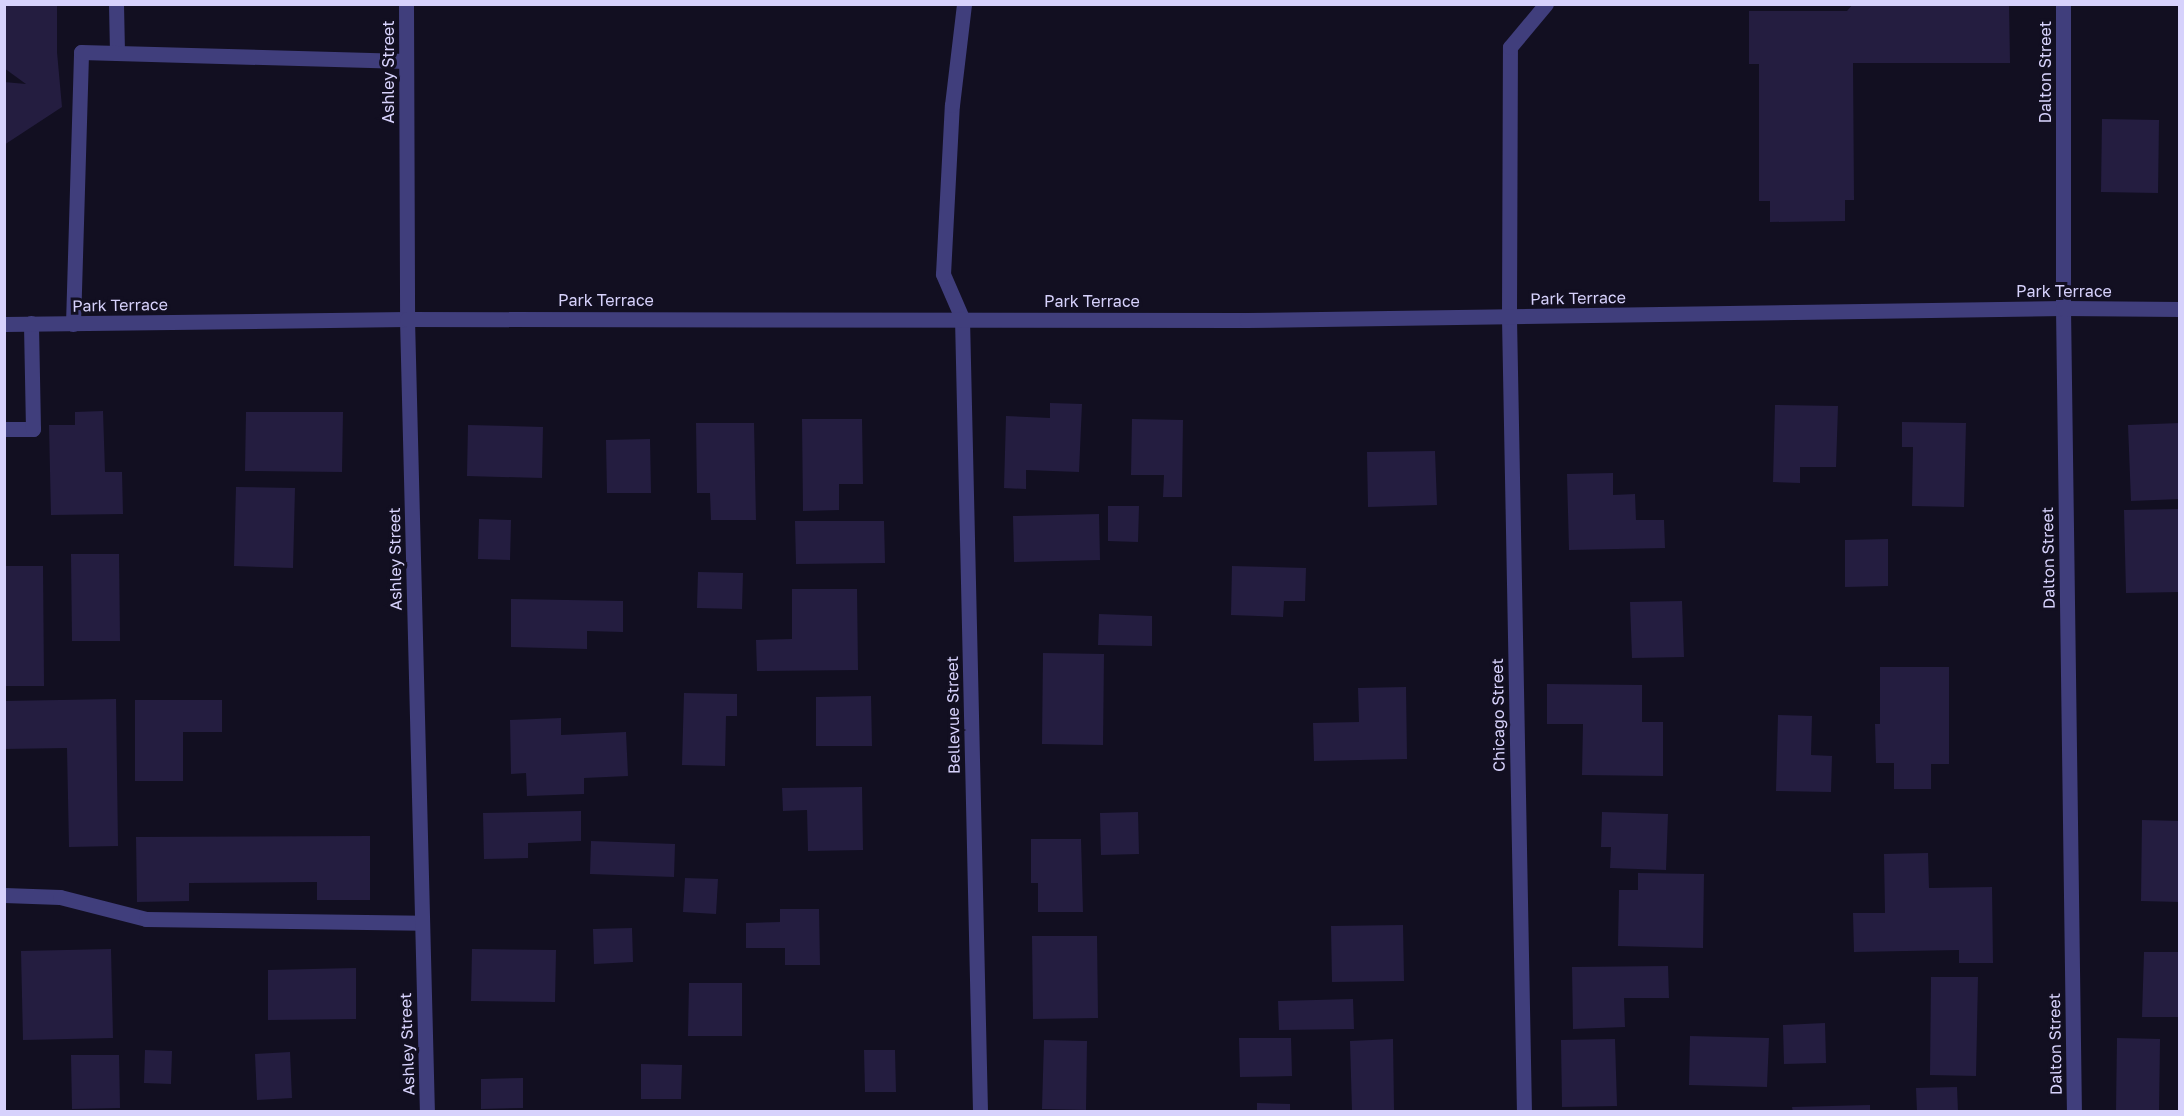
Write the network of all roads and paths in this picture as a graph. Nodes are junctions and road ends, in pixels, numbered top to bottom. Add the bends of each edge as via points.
1 (116, 4) edge
2 (406, 4) edge
3 (964, 4) edge
4 (1546, 4) edge
5 (2063, 4) edge
6 (117, 53) junction
7 (406, 62) junction
8 (2063, 308) junction
9 (2180, 309) edge
10 (962, 318) junction
11 (1509, 318) junction
12 (407, 319) junction
13 (31, 323) junction
14 (4, 324) edge
15 (74, 324) junction
16 (4, 429) edge
17 (4, 895) edge
18 (422, 923) junction
19 (427, 1112) edge
20 (980, 1112) edge
21 (1524, 1112) edge
22 (2074, 1112) edge

1 - 6 street
2 - 7 street, Ashley Street
3 - 10 street via 952,105 943,274
4 - 11 street, Chicago Street via 1510,47
5 - 8 street, Dalton Street
6 - 7 street
6 - 15 street via 81,52
7 - 12 street, Ashley Street
8 - 9 street, Park Terrace
8 - 11 street, Park Terrace
8 - 22 street, Dalton Street
10 - 11 street, Park Terrace
10 - 12 street, Park Terrace
10 - 20 street, Bellevue Street
11 - 21 street, Chicago Street
12 - 15 street, Park Terrace
12 - 18 street, Ashley Street
13 - 14 street, Park Terrace
13 - 15 street, Park Terrace
13 - 16 street via 33,429
17 - 18 street via 60,897 146,919
18 - 19 street, Ashley Street

